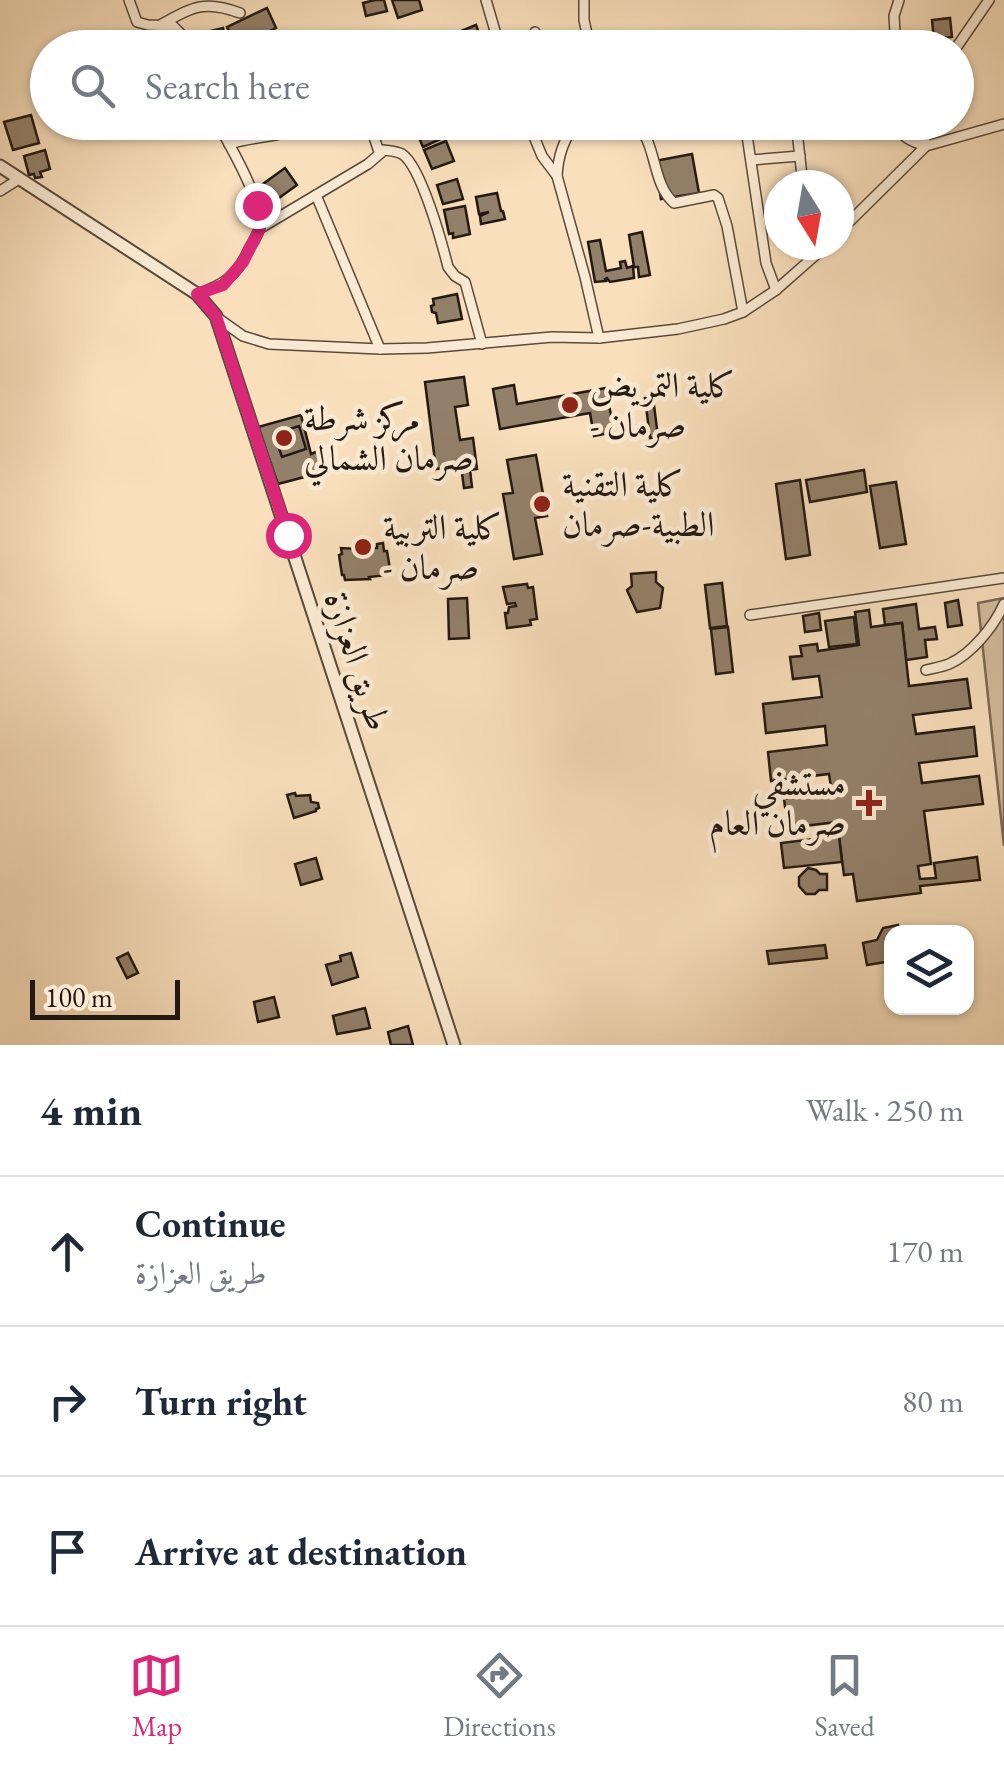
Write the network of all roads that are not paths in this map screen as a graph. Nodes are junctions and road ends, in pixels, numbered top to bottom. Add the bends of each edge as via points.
1 (129, 0) edge
2 (486, 0) edge
3 (584, 0) edge
4 (900, 0) edge
5 (989, 0) edge
6 (240, 13) dead end
7 (162, 24) junction
8 (176, 30) edge
9 (495, 30) edge
10 (586, 30) edge
11 (895, 30) edge
12 (968, 30) edge
13 (1004, 124) edge
14 (974, 132) edge
15 (227, 140) edge
16 (243, 140) edge
17 (375, 140) edge
18 (535, 140) edge
19 (565, 140) edge
20 (648, 140) edge
21 (747, 140) edge
22 (798, 140) edge
23 (910, 140) edge
24 (925, 140) edge
25 (947, 140) edge
26 (229, 144) junction
27 (926, 146) junction
28 (383, 152) junction
29 (800, 156) junction
30 (750, 160) junction
31 (0, 166) edge
32 (801, 170) edge
33 (557, 176) junction
34 (20, 179) junction
35 (0, 191) edge
36 (316, 195) junction
37 (854, 217) edge
38 (260, 228) junction
39 (807, 260) edge
40 (776, 290) junction
41 (197, 294) junction
42 (743, 312) junction
43 (216, 316) junction
44 (599, 338) junction
45 (482, 344) junction
46 (380, 349) junction
47 (1004, 578) edge
48 (1004, 604) edge
49 (750, 615) dead end
50 (926, 670) dead end
51 (454, 1045) edge

1 - 7 street via 138,22
2 - 9 street
3 - 10 street
4 - 11 street
5 - 12 street
6 - 7 street via 208,2
7 - 8 street
13 - 14 street
15 - 26 street
16 - 26 street
17 - 28 street
18 - 33 street
19 - 33 street
20 - 42 street via 669,200 718,198
21 - 30 street
22 - 29 street
23 - 27 street
24 - 27 street
25 - 27 street
26 - 38 street via 257,205
27 - 37 street
28 - 36 street
28 - 45 street via 406,156 422,185 448,267 465,282
29 - 30 street
29 - 32 street
30 - 40 street
31 - 34 street, طريق العزازة
33 - 44 street
34 - 35 street
34 - 41 street, طريق العزازة
36 - 38 street
36 - 46 street
38 - 41 street via 223,285
39 - 40 street
40 - 42 street
41 - 43 street, طريق العزازة
42 - 44 street via 678,329
43 - 46 street via 242,336 268,344
43 - 51 street, طريق العزازة
44 - 45 street
45 - 46 street
47 - 49 street
48 - 50 street via 968,652

